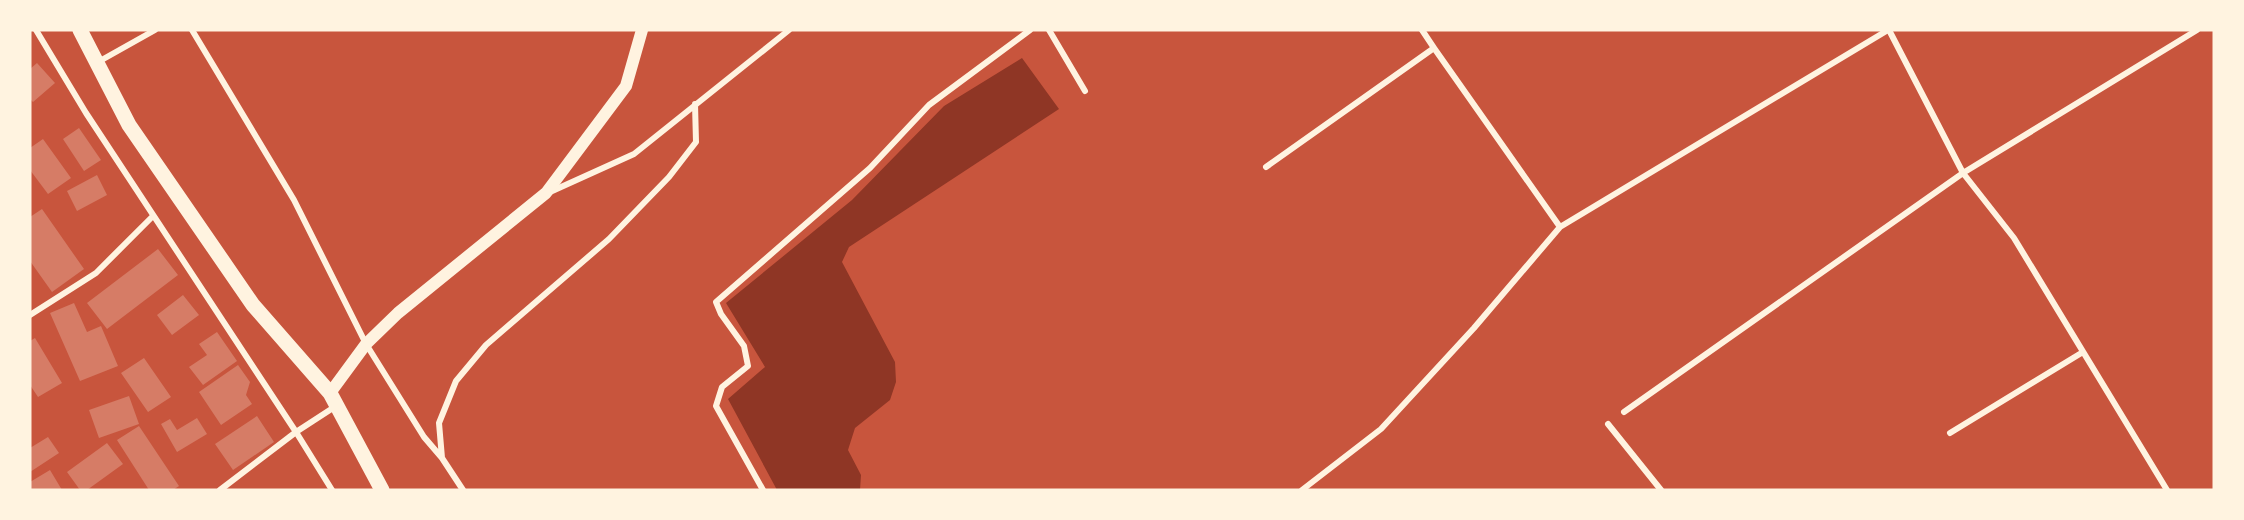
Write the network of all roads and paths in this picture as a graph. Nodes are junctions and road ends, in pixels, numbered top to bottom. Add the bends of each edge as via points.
1 (36, 30) edge
2 (80, 30) edge
3 (155, 30) edge
4 (192, 30) edge
5 (642, 30) edge
6 (789, 30) edge
7 (1030, 30) edge
8 (1049, 30) edge
9 (1422, 30) edge
10 (1888, 30) edge
11 (2197, 30) edge
12 (1434, 48) junction
13 (97, 63) junction
14 (1085, 91) dead end
15 (695, 104) junction
16 (1266, 167) dead end
17 (1963, 173) junction
18 (546, 193) junction
19 (153, 216) junction
20 (1560, 227) junction
21 (30, 315) edge
22 (366, 344) junction
23 (2083, 352) junction
24 (333, 399) junction
25 (1624, 412) dead end
26 (1608, 424) dead end
27 (296, 432) junction
28 (1950, 433) dead end
29 (442, 458) junction
30 (220, 490) edge
31 (332, 490) edge
32 (382, 490) edge
33 (463, 490) edge
34 (764, 490) edge
35 (1302, 490) edge
36 (1661, 490) edge
37 (2167, 490) edge

1 - 19 street
2 - 13 main road
3 - 13 street
4 - 22 street via 294,200
5 - 18 main road via 626,86
6 - 15 street
7 - 34 street via 929,105 870,168 716,302 744,346 748,366 722,387 716,406
8 - 14 street
9 - 12 street
10 - 17 street
10 - 20 street
11 - 17 street
12 - 16 street
12 - 20 street
13 - 24 main road via 129,125 253,305
15 - 18 street via 634,154
15 - 29 street via 696,142 669,177 609,239 486,345 456,381 438,423
17 - 23 street via 2014,238
17 - 25 street
18 - 22 main road via 398,313
19 - 21 street via 96,273
19 - 27 street
20 - 35 street via 1381,429
22 - 24 main road
22 - 29 street
23 - 28 street
23 - 37 street
24 - 27 street
24 - 32 main road
26 - 36 street
27 - 30 street
27 - 31 street
29 - 33 street

